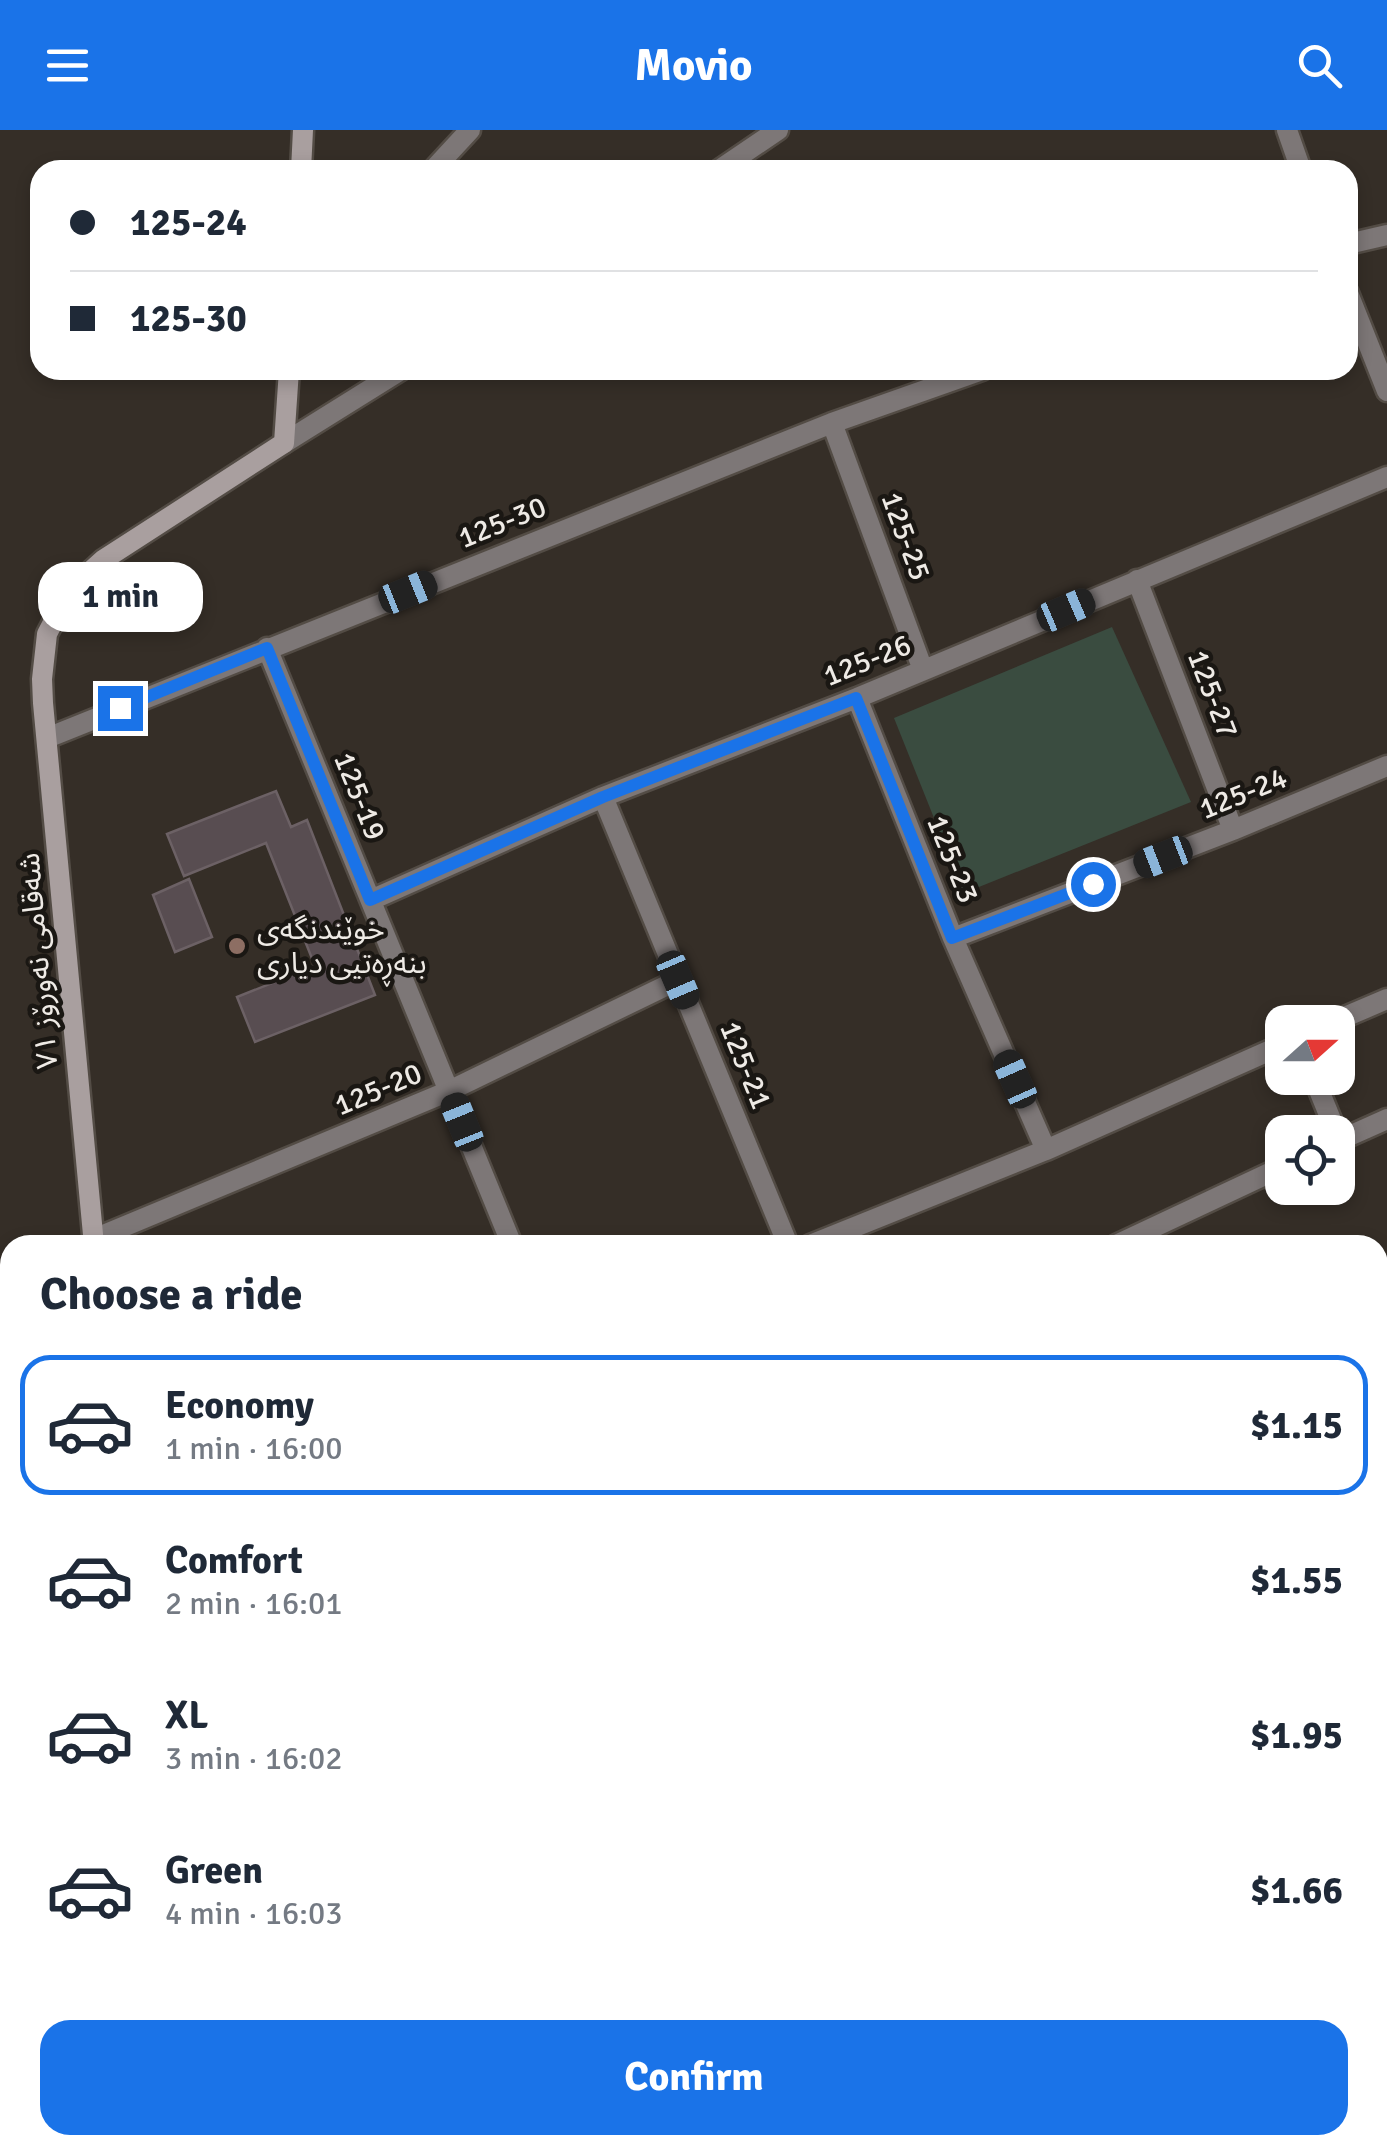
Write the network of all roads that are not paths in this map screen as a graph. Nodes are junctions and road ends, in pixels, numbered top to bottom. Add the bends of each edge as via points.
1 (303, 130) edge
2 (470, 130) edge
3 (778, 130) edge
4 (1287, 130) edge
5 (302, 160) edge
6 (442, 160) edge
7 (734, 160) edge
8 (1298, 160) edge
9 (1387, 235) edge
10 (1358, 242) edge
11 (1358, 318) edge
12 (288, 380) edge
13 (385, 380) edge
14 (954, 380) edge
15 (1387, 391) edge
16 (832, 423) junction
17 (284, 443) junction
18 (1387, 477) edge
19 (1138, 580) junction
20 (267, 648) junction
21 (924, 670) junction
22 (856, 698) junction
23 (47, 738) junction
24 (1387, 766) edge
25 (603, 797) junction
26 (1233, 830) junction
27 (370, 900) junction
28 (952, 938) junction
29 (678, 980) junction
30 (1387, 999) edge
31 (1355, 1013) edge
32 (1265, 1053) edge
33 (449, 1092) junction
34 (1387, 1119) edge
35 (1355, 1131) edge
36 (1046, 1150) junction
37 (1265, 1175) edge
38 (93, 1235) edge
39 (111, 1235) edge
40 (508, 1235) edge
41 (784, 1235) edge
42 (835, 1235) edge
43 (1137, 1235) edge

1 - 5 street
2 - 6 street
3 - 7 street
4 - 8 street
9 - 10 street
11 - 15 street
12 - 17 street
13 - 17 street
14 - 16 street, 125-30
16 - 20 street, 125-30
16 - 21 street, 125-25
17 - 23 street, شەقامی نەورۆز ٧١ via 103,560 64,601 44,657
18 - 19 street, 125-26
19 - 21 street, 125-26
19 - 26 street, 125-27
20 - 23 street, 125-30
20 - 27 street, 125-19
21 - 22 street, 125-26
22 - 25 street, 125-26
22 - 28 street, 125-23
23 - 38 street, شەقامی نەورۆز ٧١
24 - 26 street, 125-24
25 - 27 street, 125-26
25 - 29 street, 125-21
26 - 28 street, 125-24
27 - 33 street, 125-19
28 - 36 street, 125-23
29 - 33 street, 125-20
29 - 41 street, 125-21
30 - 31 street
32 - 36 street
33 - 39 street, 125-20
33 - 40 street, 125-19
34 - 35 street
36 - 42 street
37 - 43 street

